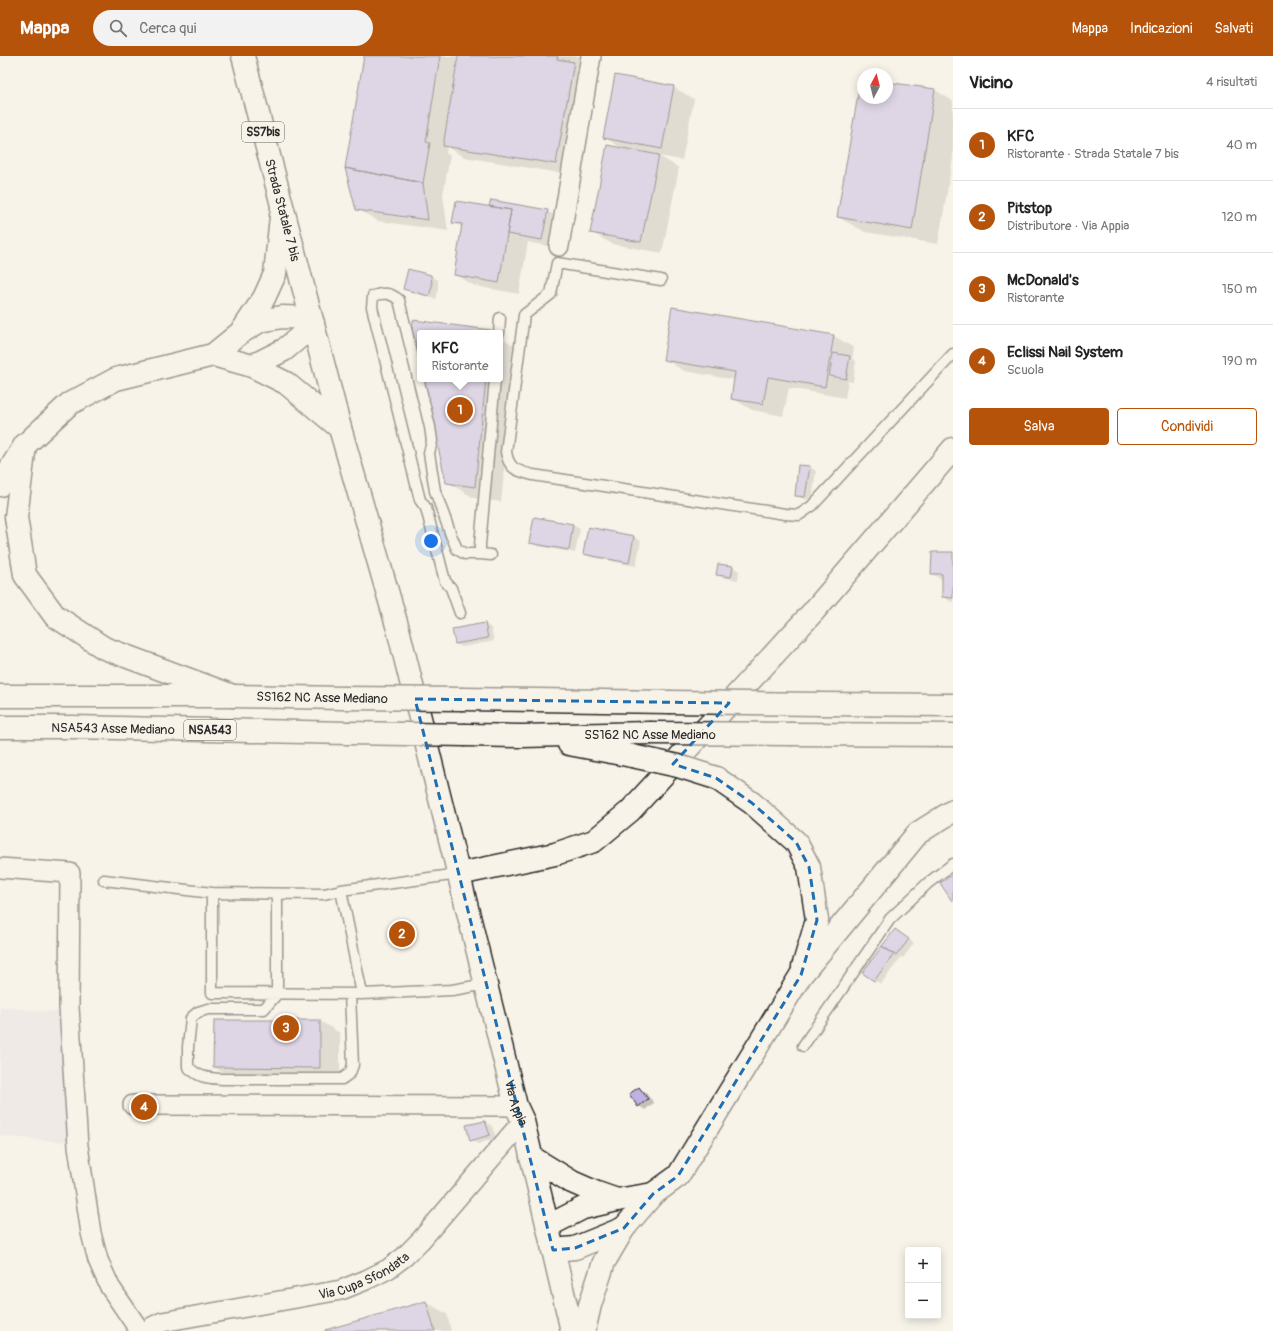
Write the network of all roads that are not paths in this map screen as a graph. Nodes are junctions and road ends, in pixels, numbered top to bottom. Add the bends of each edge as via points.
1 (243, 56) edge
2 (592, 56) edge
3 (282, 207) junction
4 (559, 246) dead end
5 (661, 280) dead end
6 (500, 318) dead end
7 (312, 320) junction
8 (499, 330) edge
9 (240, 334) junction
10 (953, 354) edge
11 (213, 355) junction
12 (252, 366) junction
13 (417, 374) edge
14 (419, 382) edge
15 (495, 382) edge
16 (340, 428) junction
17 (25, 445) junction
18 (953, 449) edge
19 (0, 485) edge
20 (480, 554) junction
21 (491, 555) dead end
22 (460, 613) dead end
23 (0, 696) edge
24 (233, 696) junction
25 (953, 705) edge
26 (0, 727) edge
27 (347, 733) joint
28 (953, 735) edge
29 (522, 736) junction
30 (953, 811) edge
31 (953, 864) edge
32 (0, 868) edge
33 (459, 874) junction
34 (104, 880) dead end
35 (341, 890) junction
36 (212, 893) junction
37 (277, 894) junction
38 (801, 975) junction
39 (487, 984) junction
40 (277, 994) junction
41 (350, 994) junction
42 (362, 994) junction
43 (803, 1046) dead end
44 (134, 1105) dead end
45 (519, 1114) junction
46 (531, 1157) junction
47 (653, 1194) junction
48 (617, 1200) junction
49 (548, 1226) junction
50 (624, 1228) junction
51 (553, 1250) junction
52 (140, 1331) edge
53 (148, 1331) edge
54 (572, 1331) edge
55 (584, 1331) edge

1 - 3 main road, Strada Statale 7 bis / SS7bis
2 - 4 street
3 - 7 main road, Strada Statale 7 bis / SS7bis
3 - 9 main road via 275,274 264,298
5 - 10 lane via 557,263 550,294 524,315 506,452 507,460 515,470 799,515 812,506
6 - 8 lane
7 - 9 main road via 274,318 260,322
7 - 12 main road via 302,335 284,350
7 - 16 main road, Strada Statale 7 bis
9 - 11 main road
11 - 12 main road
11 - 17 main road via 116,379 68,404
12 - 16 main road via 286,383
13 - 22 lane via 399,300 389,293 374,296 372,307 420,500 426,508 445,581 451,588
14 - 20 lane via 430,427 432,441 429,453 435,491 450,535 457,549 465,554
15 - 20 lane
16 - 33 main road, Via Appia via 398,629
17 - 19 main road
17 - 24 main road via 16,517 25,575 55,616 104,648
18 - 33 main road via 813,612 630,811 594,841 555,854
20 - 21 lane
23 - 24 main road
24 - 25 main road, SS162 NC Asse Mediano, bridge
26 - 27 main road, NSA543 Asse Mediano / NSA543
27 - 29 main road, SS162 NC Asse Mediano, bridge
28 - 29 main road, SS162 NC Asse Mediano, bridge via 649,732
29 - 38 main road, bridge via 678,766 716,778 752,803 796,842 809,867 816,920
30 - 38 main road via 918,833
31 - 43 lane via 928,882 890,919
32 - 52 street via 70,873 69,1007 78,1146 91,1232 98,1260 110,1287
33 - 35 lane
33 - 39 main road, Via Appia
34 - 36 lane
35 - 37 lane via 324,894
35 - 42 lane
36 - 37 lane
36 - 40 lane via 212,992
37 - 40 lane
38 - 47 main road via 678,1176
39 - 42 lane via 452,990
39 - 45 main road, Via Appia
40 - 41 lane
40 - 41 lane via 264,1009 208,1009 198,1012 191,1018 188,1067 196,1074 208,1078 342,1079 350,1073 353,1065
41 - 42 lane
44 - 45 street
45 - 46 main road, Via Appia
45 - 53 street, Via Cupa Sfondata via 421,1240 388,1269 341,1290 162,1322 152,1326
46 - 48 main road via 572,1182
46 - 49 main road, Via Appia
47 - 48 main road
47 - 50 main road
48 - 49 main road via 583,1208
49 - 51 main road, Via Appia
50 - 51 main road via 575,1248
50 - 55 main road via 604,1262
51 - 54 main road, Via Appia

